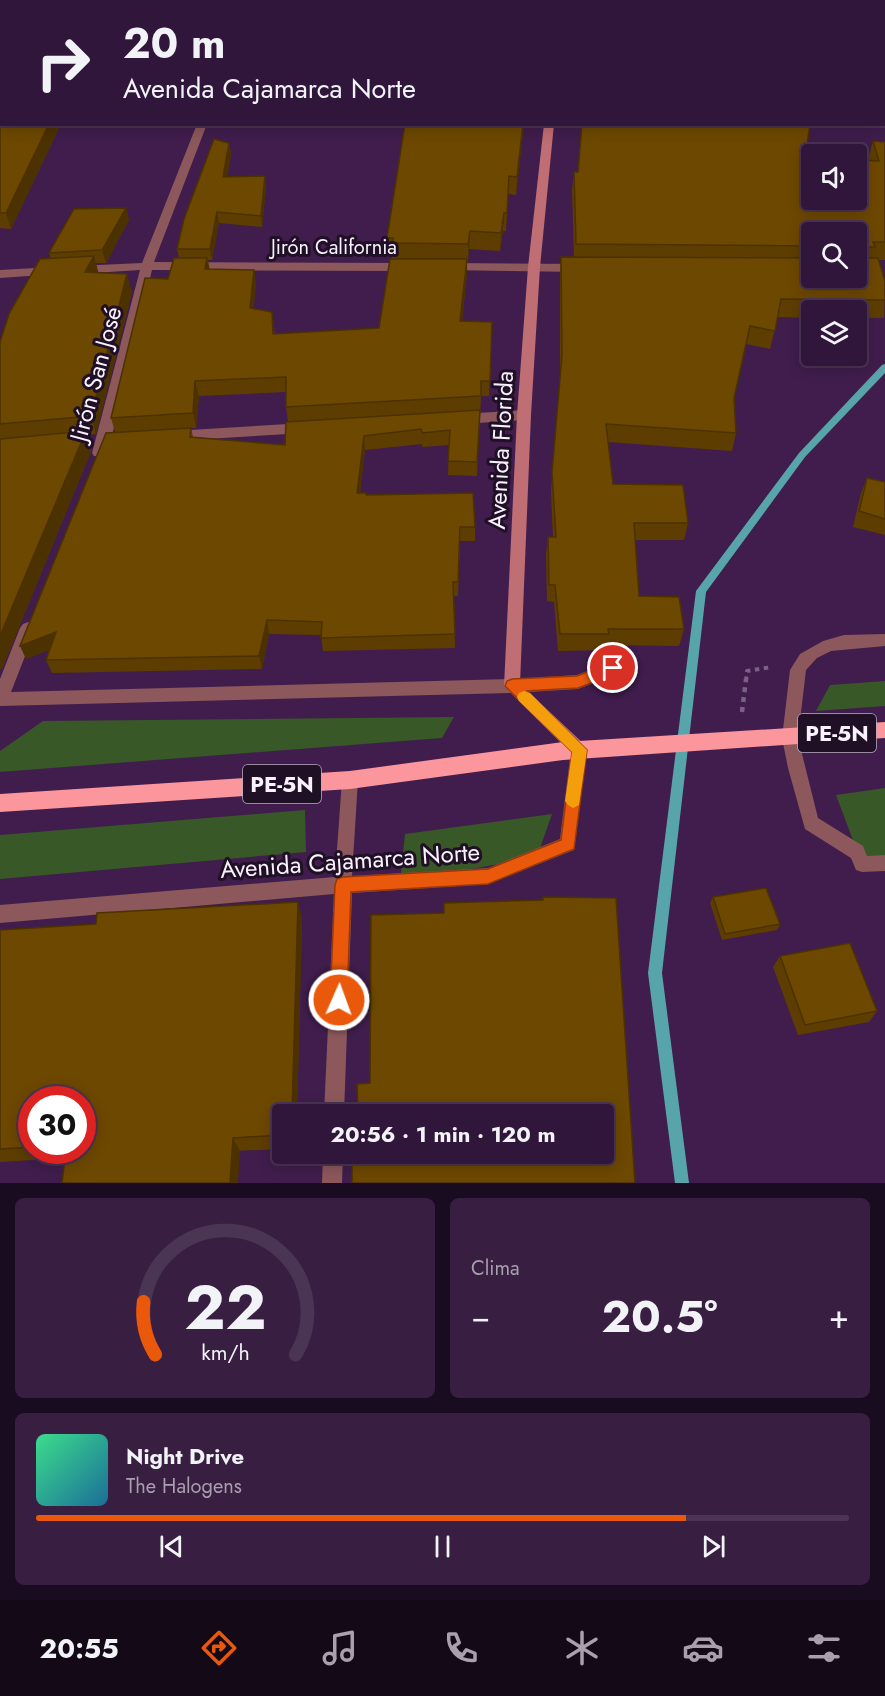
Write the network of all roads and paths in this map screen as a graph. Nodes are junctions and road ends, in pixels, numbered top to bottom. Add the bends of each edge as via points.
1 (201, 126) edge
2 (549, 126) edge
3 (147, 266) junction
4 (417, 267) edge
5 (440, 267) edge
6 (534, 267) junction
7 (592, 268) edge
8 (0, 274) edge
9 (524, 415) junction
10 (442, 420) edge
11 (314, 428) edge
12 (162, 436) edge
13 (96, 461) edge
14 (35, 612) edge
15 (885, 640) edge
16 (803, 662) junction
17 (613, 668) dead end
18 (512, 686) junction
19 (0, 699) edge
20 (885, 730) edge
21 (790, 737) junction
22 (740, 740) junction
23 (571, 750) junction
24 (350, 780) junction
25 (0, 803) edge
26 (885, 863) edge
27 (343, 885) junction
28 (0, 914) edge
29 (334, 1104) edge
30 (333, 1164) edge
31 (332, 1183) edge

1 - 3 street, Jirón San José
2 - 6 street, Avenida Florida
3 - 4 street, Jirón California
3 - 8 street, Jirón California
3 - 13 street, Jirón San José
5 - 6 street
6 - 7 street
6 - 9 street, Avenida Florida
9 - 10 street
9 - 18 street, Avenida Florida
11 - 12 street
14 - 19 street
15 - 16 street via 836,643 823,647
16 - 21 street via 794,685
16 - 22 path via 747,670
17 - 18 street via 578,682
18 - 19 street
18 - 23 street
20 - 21 highway, PE-5N
21 - 22 highway, PE-5N
21 - 26 street via 812,823 857,852 862,864
22 - 23 highway, PE-5N
23 - 24 highway, PE-5N
23 - 27 street, Avenida Cajamarca Norte via 568,844 488,876
24 - 25 highway, PE-5N
24 - 27 street
27 - 28 street, Avenida Cajamarca Norte
27 - 29 street
30 - 31 street

